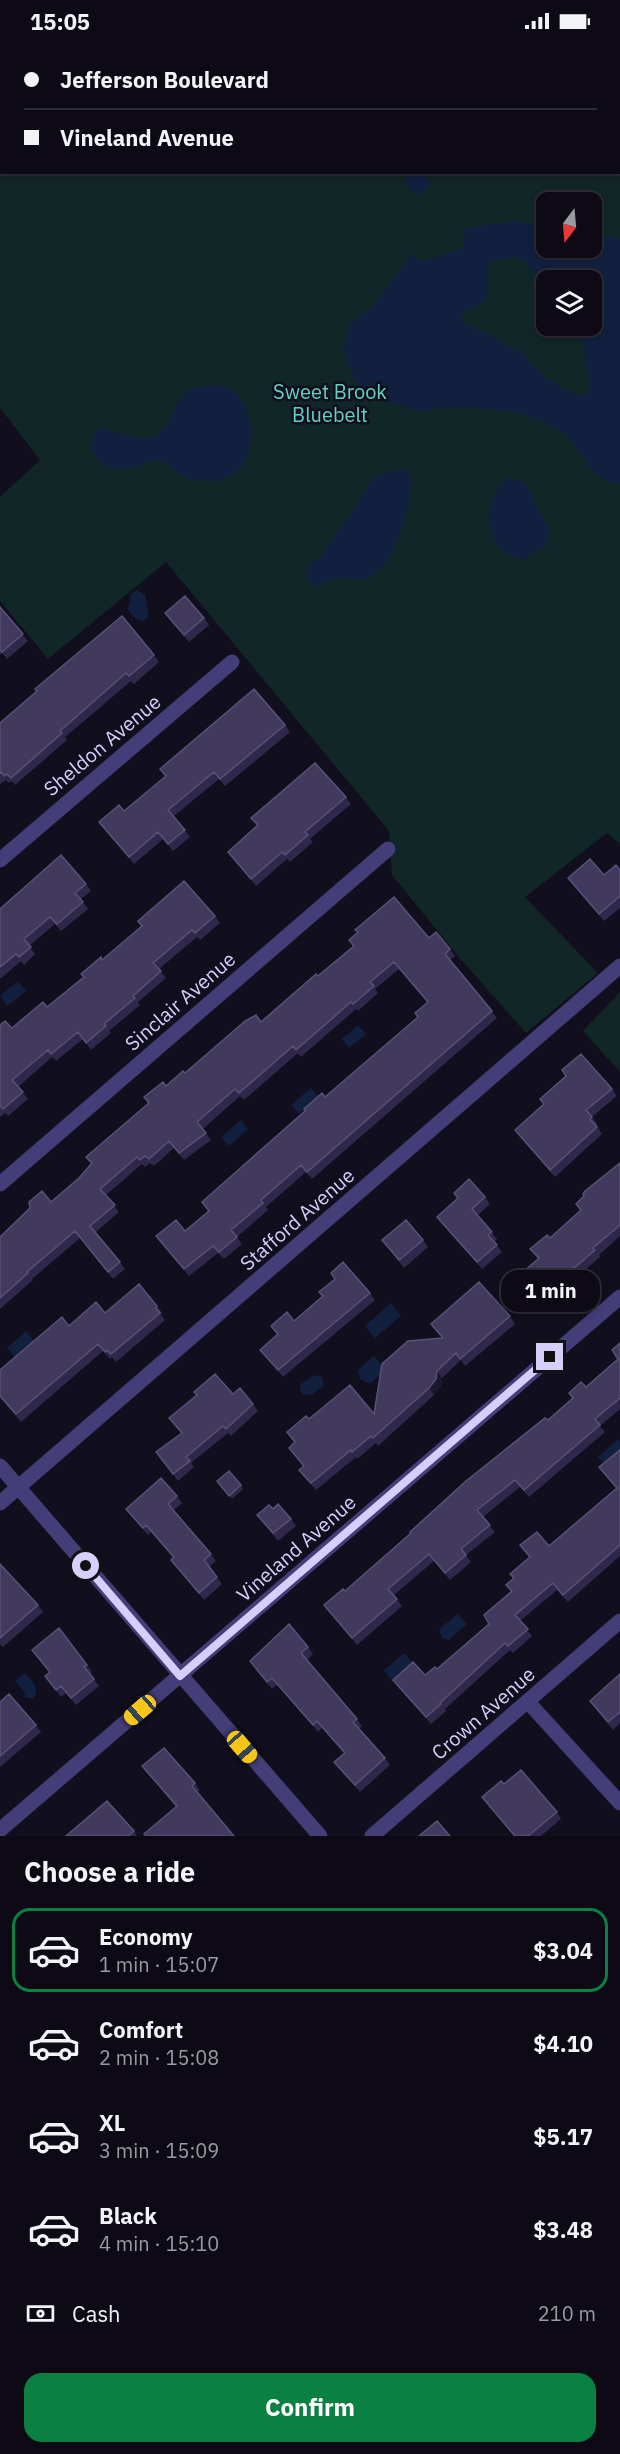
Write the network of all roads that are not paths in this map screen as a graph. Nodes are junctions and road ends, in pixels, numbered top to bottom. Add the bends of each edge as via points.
1 (232, 662) dead end
2 (388, 849) dead end
3 (0, 860) edge
4 (620, 966) edge
5 (0, 1184) edge
6 (620, 1297) edge
7 (0, 1467) edge
8 (18, 1487) junction
9 (0, 1503) edge
10 (620, 1621) edge
11 (180, 1676) junction
12 (528, 1702) junction
13 (620, 1803) edge
14 (0, 1830) edge
15 (320, 1836) edge
16 (372, 1836) edge

1 - 3 street, Sheldon Avenue
2 - 5 street, Sinclair Avenue
4 - 8 street, Stafford Avenue
6 - 11 street, Vineland Avenue
7 - 8 street
8 - 9 street, Stafford Avenue
8 - 11 street
10 - 12 street, Crown Avenue
11 - 14 street, Vineland Avenue
11 - 15 street
12 - 13 street
12 - 16 street, Crown Avenue

